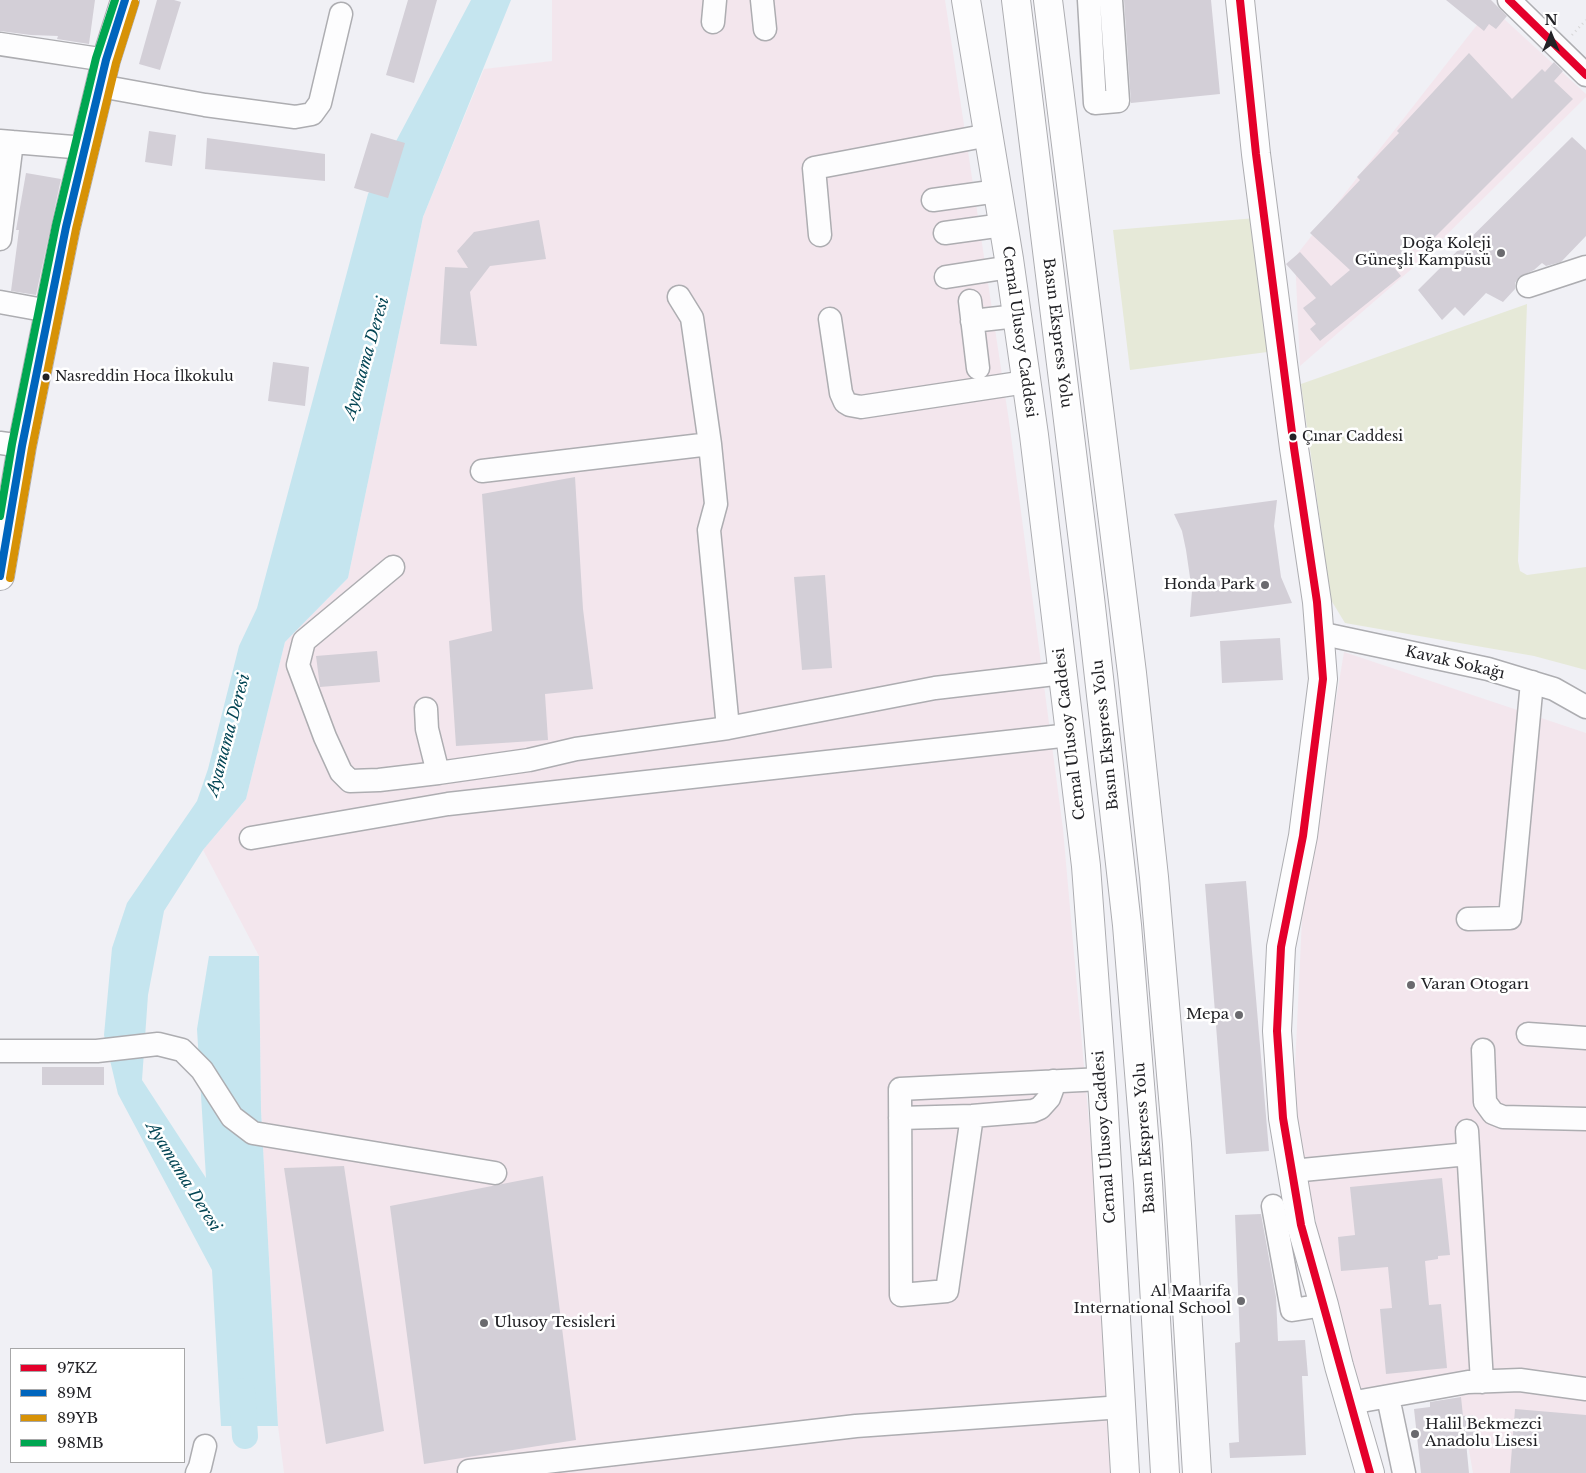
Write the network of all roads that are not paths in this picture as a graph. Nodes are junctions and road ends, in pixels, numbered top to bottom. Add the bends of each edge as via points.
1 (125, 0) edge
2 (715, 0) edge
3 (762, 0) edge
4 (966, 0) edge
5 (998, 0) edge
6 (1016, 0) edge
7 (1048, 0) edge
8 (1064, 0) edge
9 (1089, 0) edge
10 (1111, 0) edge
11 (1240, 0) edge
12 (1509, 0) edge
13 (341, 14) dead end
14 (713, 22) dead end
15 (765, 29) dead end
16 (0, 44) edge
17 (103, 73) junction
18 (1586, 75) edge
19 (989, 135) junction
20 (6, 142) edge
21 (85, 148) junction
22 (1037, 178) junction
23 (998, 191) junction
24 (933, 200) dead end
25 (1003, 224) junction
26 (945, 233) dead end
27 (820, 235) dead end
28 (0, 239) edge
29 (1078, 240) junction
30 (1010, 267) junction
31 (1586, 267) edge
32 (946, 276) dead end
33 (1528, 286) dead end
34 (679, 297) dead end
35 (0, 302) edge
36 (49, 311) junction
37 (1017, 316) junction
38 (830, 320) dead end
39 (978, 368) dead end
40 (1026, 382) junction
41 (11, 444) edge
42 (710, 444) junction
43 (482, 471) dead end
44 (393, 567) dead end
45 (0, 576) edge
46 (1319, 633) junction
47 (1063, 673) junction
48 (1532, 682) junction
49 (1586, 707) edge
50 (426, 709) dead end
51 (728, 728) junction
52 (1070, 735) junction
53 (529, 760) junction
54 (438, 774) junction
55 (534, 794) junction
56 (251, 838) dead end
57 (1468, 919) dead end
58 (1528, 1034) dead end
59 (1586, 1038) edge
60 (1483, 1050) dead end
61 (0, 1051) edge
62 (1102, 1079) junction
63 (1053, 1081) junction
64 (972, 1116) junction
65 (900, 1118) junction
66 (1586, 1119) edge
67 (1467, 1131) dead end
68 (1468, 1154) junction
69 (1292, 1171) junction
70 (495, 1173) dead end
71 (1273, 1206) dead end
72 (1324, 1304) junction
73 (1482, 1382) junction
74 (1586, 1389) edge
75 (1388, 1396) junction
76 (1350, 1403) junction
77 (1122, 1407) junction
78 (205, 1446) dead end
79 (470, 1471) dead end
80 (197, 1473) edge
81 (1125, 1473) edge
82 (1165, 1473) edge
83 (1197, 1473) edge
84 (1370, 1473) edge
85 (1404, 1473) edge

1 - 17 main road
2 - 14 street
3 - 15 street
4 - 19 main road, Cemal Ulusoy Caddesi
5 - 22 main road via 1019,128
6 - 22 main road, Basın Ekspress Yolu
7 - 29 main road, Basın Ekspress Yolu
8 - 29 main road via 1084,209
9 - 10 street via 1095,103 1118,101
11 - 46 main road via 1256,154
12 - 18 street
13 - 17 street via 320,103 312,114 295,117 205,105
16 - 17 street
17 - 21 main road
19 - 23 main road, Cemal Ulusoy Caddesi
19 - 27 street via 814,168
20 - 21 street
20 - 28 street
21 - 36 main road
22 - 82 main road, Basın Ekspress Yolu via 1127,925 1148,1174
23 - 24 street
23 - 25 main road, Cemal Ulusoy Caddesi
25 - 26 street
25 - 30 main road, Cemal Ulusoy Caddesi
29 - 83 main road, Basın Ekspress Yolu via 1132,673 1160,941 1179,1164
30 - 32 street
30 - 37 main road, Cemal Ulusoy Caddesi
31 - 33 street
34 - 42 street via 692,318
35 - 36 street
36 - 41 main road
37 - 39 street via 971,311
37 - 40 main road, Cemal Ulusoy Caddesi
38 - 40 street via 841,393 850,405 861,407
40 - 47 main road, Cemal Ulusoy Caddesi
41 - 45 main road
42 - 43 street
42 - 51 street via 716,504 709,530
44 - 54 street via 304,641 298,665 325,737 341,772 350,781
46 - 48 street, Kavak Sokağı via 1488,669
46 - 69 main road via 1323,679 1303,836 1281,947 1277,1031 1283,1118
47 - 51 street via 935,688
47 - 52 main road, Cemal Ulusoy Caddesi
48 - 49 street, Kavak Sokağı via 1554,689
48 - 57 street via 1510,918
50 - 54 street via 427,729
51 - 53 street via 576,749
52 - 55 street
52 - 62 main road, Cemal Ulusoy Caddesi via 1086,866
53 - 54 street
53 - 55 street
55 - 56 street via 448,804
58 - 59 street
60 - 66 street via 1485,1102 1492,1113 1503,1117
61 - 70 street via 97,1051 158,1044 182,1050 202,1070 232,1117 254,1133
62 - 63 street
62 - 77 main road, Cemal Ulusoy Caddesi
63 - 64 street via 1050,1098 1033,1111
63 - 65 street via 900,1089
64 - 65 street
64 - 65 street via 947,1291 901,1295
67 - 68 street
68 - 69 street
68 - 73 street
69 - 72 main road via 1301,1225
71 - 72 street via 1292,1310
72 - 76 main road
73 - 74 street via 1520,1380
73 - 75 street
75 - 76 street
75 - 85 street
76 - 84 main road
77 - 79 street via 856,1426
77 - 81 main road, Cemal Ulusoy Caddesi
78 - 80 street

